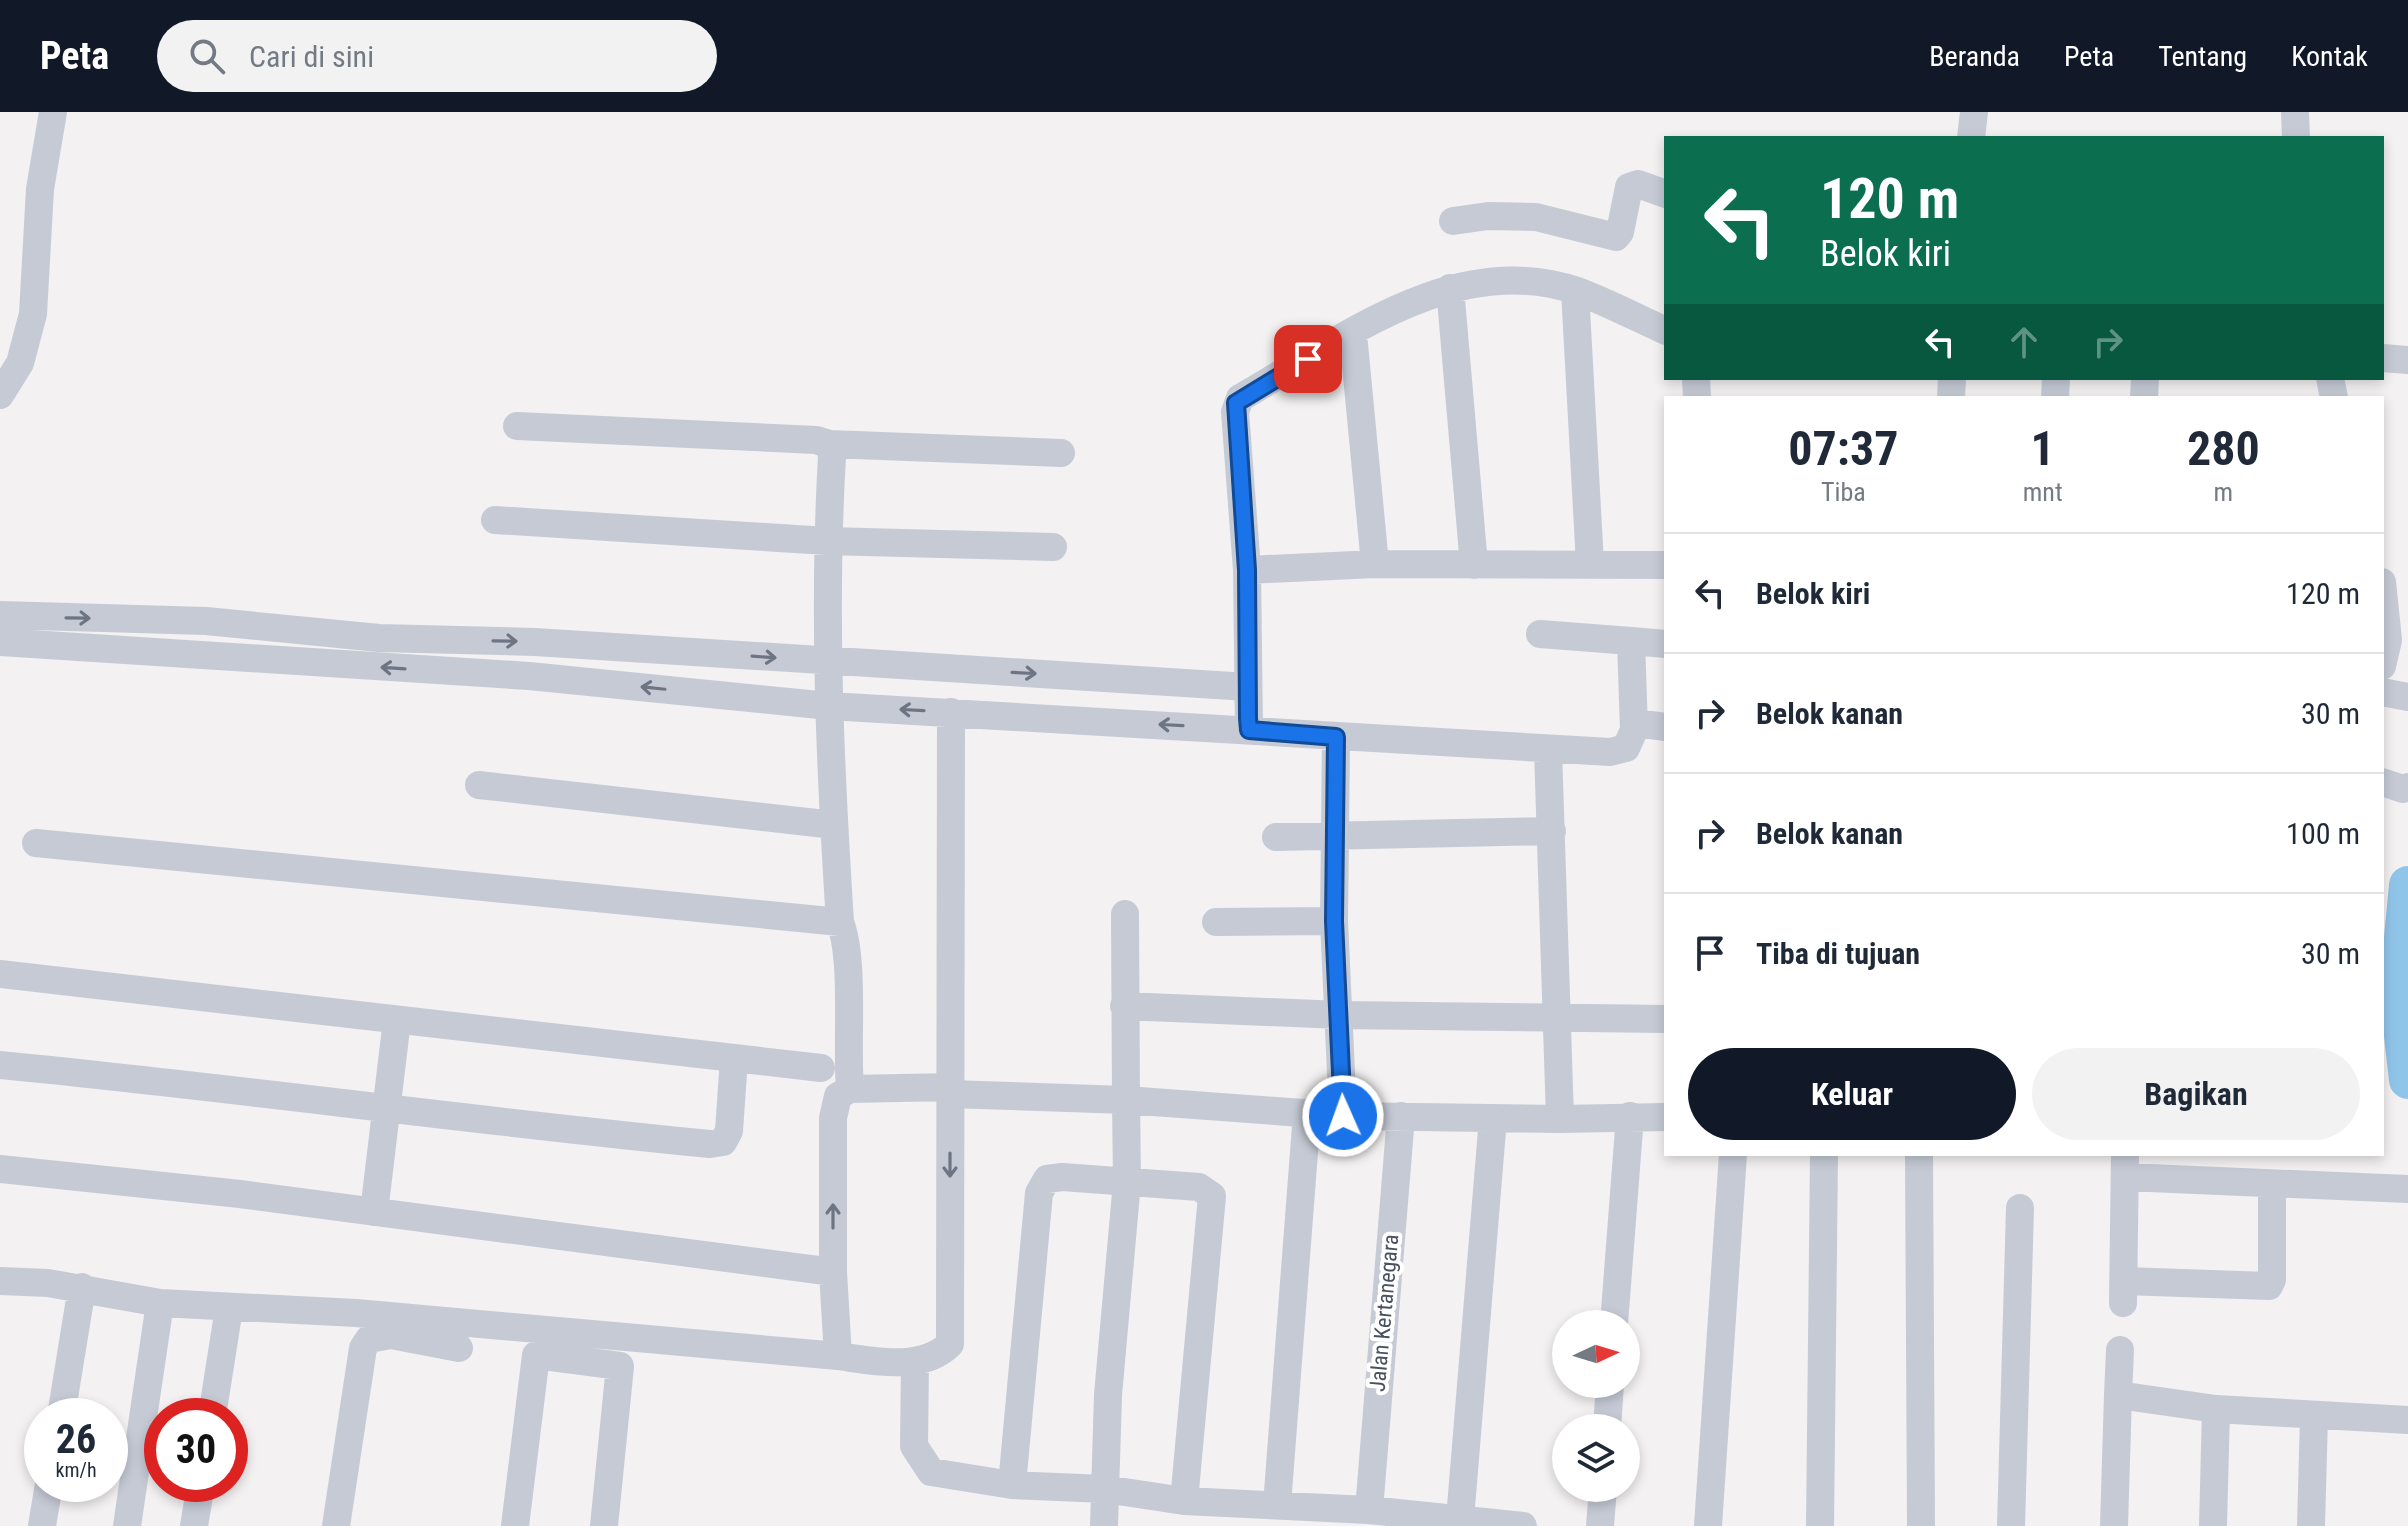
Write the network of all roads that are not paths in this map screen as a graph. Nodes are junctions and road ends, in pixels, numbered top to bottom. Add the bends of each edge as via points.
1 (53, 112) edge
2 (1974, 112) edge
3 (2295, 112) edge
4 (1971, 136) edge
5 (2296, 136) edge
6 (1664, 193) edge
7 (1453, 221) dead end
8 (1450, 288) junction
9 (1575, 291) junction
10 (1664, 330) edge
11 (1353, 334) junction
12 (2384, 358) edge
13 (2408, 360) edge
14 (8, 374) edge
15 (517, 426) dead end
16 (829, 444) junction
17 (1061, 453) dead end
18 (495, 520) dead end
19 (827, 541) junction
20 (1053, 547) dead end
21 (1375, 564) junction
22 (1590, 564) junction
23 (1474, 565) junction
24 (1664, 565) edge
25 (1247, 570) junction
26 (2384, 598) edge
27 (0, 615) edge
28 (1540, 634) dead end
29 (1631, 641) junction
30 (0, 642) edge
31 (1664, 644) edge
32 (2390, 648) edge
33 (826, 661) junction
34 (1248, 687) junction
35 (2384, 692) edge
36 (2408, 697) edge
37 (829, 706) junction
38 (951, 712) junction
39 (1635, 723) junction
40 (1664, 727) edge
41 (1249, 730) junction
42 (1336, 737) junction
43 (1548, 750) junction
44 (2384, 783) edge
45 (479, 785) dead end
46 (2408, 787) edge
47 (834, 825) junction
48 (1552, 831) junction
49 (1333, 836) junction
50 (1276, 837) dead end
51 (36, 843) dead end
52 (1125, 914) dead end
53 (1334, 921) junction
54 (840, 922) junction
55 (1216, 922) dead end
56 (0, 974) edge
57 (1124, 1006) junction
58 (1340, 1015) junction
59 (1664, 1019) edge
60 (397, 1020) junction
61 (1554, 1020) junction
62 (734, 1058) junction
63 (0, 1065) edge
64 (821, 1068) dead end
65 (850, 1089) junction
66 (950, 1090) junction
67 (1126, 1100) junction
68 (385, 1106) junction
69 (1307, 1113) junction
70 (1343, 1116) junction
71 (1401, 1116) junction
72 (1630, 1116) junction
73 (1664, 1117) edge
74 (1493, 1118) junction
75 (1560, 1119) junction
76 (1733, 1156) edge
77 (1824, 1156) edge
78 (1919, 1156) edge
79 (2125, 1166) edge
80 (0, 1169) edge
81 (1127, 1182) junction
82 (2272, 1185) junction
83 (2405, 1189) edge
84 (2020, 1208) dead end
85 (374, 1212) junction
86 (833, 1272) junction
87 (0, 1281) edge
88 (82, 1287) junction
89 (160, 1303) junction
90 (229, 1308) junction
91 (1615, 1310) edge
92 (459, 1348) dead end
93 (2120, 1350) dead end
94 (838, 1356) junction
95 (915, 1362) junction
96 (2118, 1395) junction
97 (64, 1398) edge
98 (215, 1398) edge
99 (2216, 1409) junction
100 (2314, 1416) junction
101 (2408, 1420) edge
102 (1012, 1485) junction
103 (1105, 1489) junction
104 (1184, 1501) junction
105 (46, 1502) edge
106 (198, 1502) edge
107 (1602, 1502) edge
108 (1277, 1505) junction
109 (1369, 1510) junction
110 (1460, 1519) junction
111 (42, 1526) edge
112 (127, 1526) edge
113 (194, 1526) edge
114 (336, 1526) edge
115 (515, 1526) edge
116 (604, 1526) edge
117 (1104, 1526) edge
118 (1523, 1526) edge
119 (1600, 1526) edge
120 (1708, 1526) edge
121 (1820, 1526) edge
122 (1921, 1526) edge
123 (2011, 1526) edge
124 (2114, 1526) edge
125 (2213, 1526) edge
126 (2311, 1526) edge

1 - 14 street via 40,189 33,314
2 - 4 street
3 - 5 street
6 - 7 street via 1632,185 1616,237 1536,217
8 - 9 street via 1484,281
8 - 11 street
8 - 23 street
9 - 10 street
9 - 22 street
11 - 21 street
11 - 25 street via 1236,403
12 - 13 street
15 - 16 street
16 - 17 street
16 - 19 street
18 - 19 street
19 - 20 street
19 - 33 street
21 - 23 street
21 - 25 street
22 - 23 street
22 - 24 street
25 - 34 street
26 - 32 street
27 -> 33 street via 206,621 379,638 535,642
28 - 29 street
29 - 31 street
29 - 39 street
37 -> 30 street via 529,676
33 -> 34 street
33 - 37 street
34 - 41 street
35 - 36 street
38 -> 37 street
37 - 47 street
41 -> 38 street
38 - 66 street
39 - 40 street
39 - 43 street via 1632,741 1618,751
41 - 42 street
42 - 43 street
42 - 49 street
43 - 48 street
44 - 46 street
45 - 47 street
47 - 54 street
48 - 49 street
48 - 61 street
49 - 50 street
49 - 53 street
51 - 54 street
52 - 57 street
53 - 55 street
53 - 58 street
54 - 65 street via 847,955
56 - 60 street
57 - 58 street
57 - 67 street
58 - 61 street
58 - 70 street
59 - 61 street
60 - 62 street
60 - 68 street
61 - 75 street
62 - 64 street
62 - 68 street via 729,1131 723,1142 710,1144
63 - 68 street
65 - 66 street
86 -> 65 street via 833,1118 838,1096
66 - 67 street
66 -> 95 street via 950,1344 939,1355
67 - 69 street
67 - 81 street
68 - 85 street
69 - 70 street
69 - 108 street
70 - 71 street
71 - 74 street
71 - 109 street, Jalan Kertanegara
72 - 73 street
72 - 75 street
72 - 91 street
74 - 75 street
74 - 110 street
76 - 120 street
77 - 121 street
78 - 122 street
79 - 82 street
79 - 82 street via 2123,1292 2269,1286
80 - 85 street
81 - 102 street via 1062,1177 1047,1179 1039,1193
81 - 103 street
81 - 104 street via 1199,1187 1212,1196
82 - 83 street
84 - 123 street
85 - 86 street
86 - 94 street
87 - 88 street
88 - 89 street
88 - 97 street
89 - 90 street
89 - 112 street
90 - 94 street via 356,1313
90 - 98 street
92 - 114 street via 391,1335 369,1339 363,1348
93 - 96 street
94 - 95 street
95 - 102 street via 914,1446 931,1472
96 - 99 street
96 - 124 street
99 - 100 street
99 - 125 street
100 - 101 street
100 - 126 street
102 - 103 street
103 - 104 street
103 - 117 street
104 - 108 street
105 - 111 street
106 - 113 street
107 - 119 street
108 - 109 street
109 - 110 street
110 - 118 street
115 - 116 street via 536,1355 620,1366

